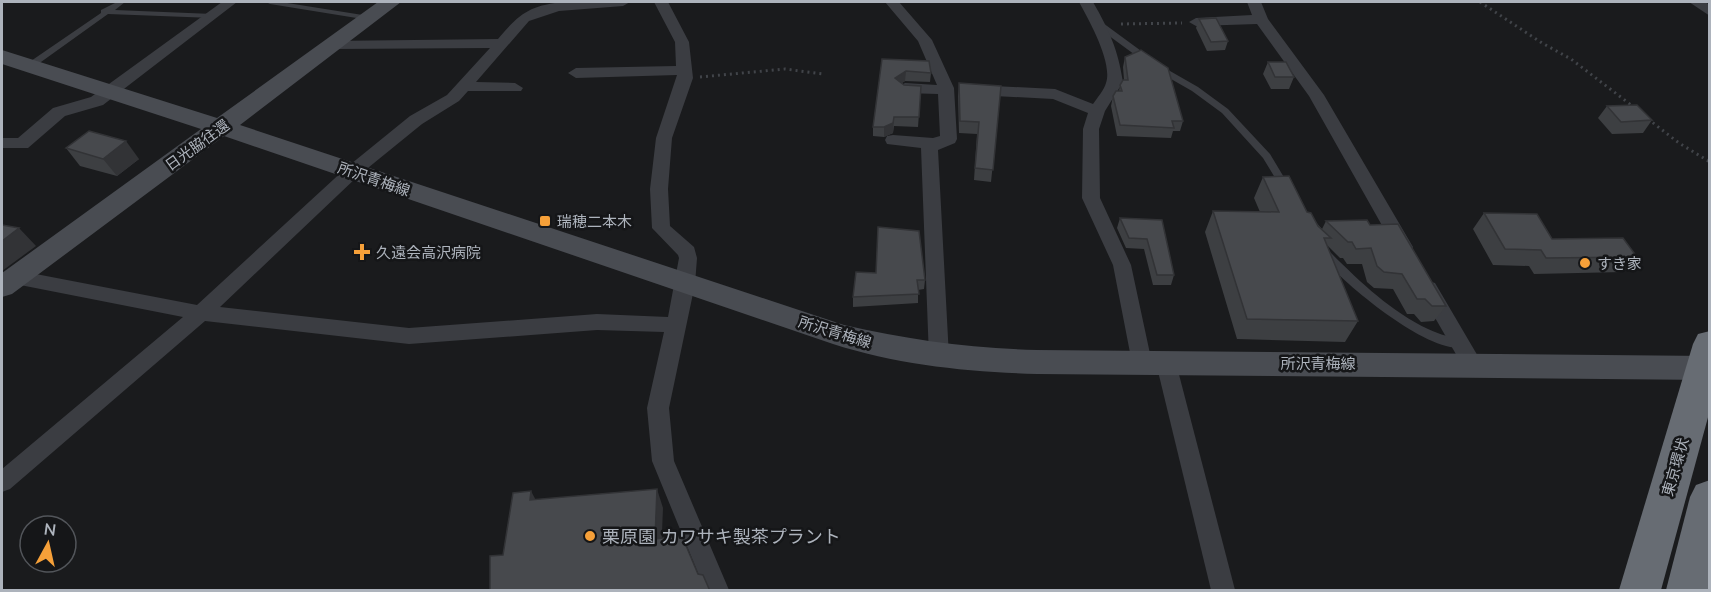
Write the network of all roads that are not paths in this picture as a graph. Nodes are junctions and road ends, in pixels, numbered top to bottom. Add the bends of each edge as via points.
1 (121, 2) edge
2 (230, 2) edge
3 (270, 2) edge
4 (391, 2) edge
5 (623, 2) edge
6 (661, 2) edge
7 (892, 2) edge
8 (1086, 2) edge
9 (1254, 2) edge
10 (1696, 2) edge
11 (104, 12) junction
12 (1710, 12) edge
13 (213, 16) junction
14 (369, 18) junction
15 (1262, 19) junction
16 (1196, 22) road end
17 (1100, 25) junction
18 (501, 43) junction
19 (334, 44) junction
20 (2, 57) edge
21 (31, 65) junction
22 (576, 73) dead end
23 (684, 74) junction
24 (466, 86) junction
25 (515, 88) dead end
26 (905, 88) edge
27 (946, 89) junction
28 (110, 91) junction
29 (1097, 111) junction
30 (221, 128) junction
31 (893, 140) dead end
32 (2, 143) edge
33 (22, 144) junction
34 (933, 144) junction
35 (2, 160) edge
36 (351, 171) junction
37 (1292, 201) edge
38 (1319, 248) edge
39 (8, 282) edge
40 (685, 284) junction
41 (201, 313) junction
42 (674, 326) junction
43 (1466, 354) junction
44 (939, 357) junction
45 (1707, 360) edge
46 (1154, 363) junction
47 (2, 482) edge
48 (1710, 497) edge
49 (717, 591) edge
50 (1223, 591) edge
51 (1640, 591) edge
52 (1687, 591) edge

1 - 11 lane
2 - 13 street
3 - 14 lane
4 - 14 main road, 日光脇往還
5 - 18 street via 544,8 524,18
6 - 23 street via 682,42
7 - 27 street via 925,40
8 - 17 street
9 - 15 street
10 - 12 street
11 - 13 lane
11 - 21 lane
13 - 28 street
14 - 19 main road, 日光脇往還
15 - 16 street
15 - 43 street via 1316,95
17 - 29 street via 1111,54 1114,82
17 - 37 lane via 1225,111 1267,156
18 - 19 street
18 - 24 street
19 - 30 main road, 日光脇往還
20 - 21 main road, 所沢青梅線
21 - 28 main road, 所沢青梅線
22 - 23 street
23 - 40 street via 664,138 659,189 662,230 687,252
24 - 25 street
24 - 36 street
26 - 27 street
27 - 29 street via 1055,94
27 - 34 street via 949,139
28 - 30 main road, 所沢青梅線
28 - 33 street via 97,101 59,112
29 - 46 street via 1091,129 1091,198 1122,265
30 - 36 main road, 所沢青梅線
30 - 39 main road, 日光脇往還
31 - 34 street
32 - 33 street
33 - 35 street
34 - 44 street via 929,149
36 - 40 main road, 所沢青梅線
36 - 41 street
38 - 43 lane via 1396,316
39 - 41 street
40 - 42 street
40 - 44 main road, 所沢青梅線 via 843,336
41 - 42 street via 409,336 597,322
41 - 47 street
42 - 49 street via 658,408 663,461
43 - 45 main road, 所沢青梅線
43 - 46 main road, 所沢青梅線
44 - 46 main road, 所沢青梅線
45 - 51 highway, 東京環状
46 - 50 street
48 - 52 highway

